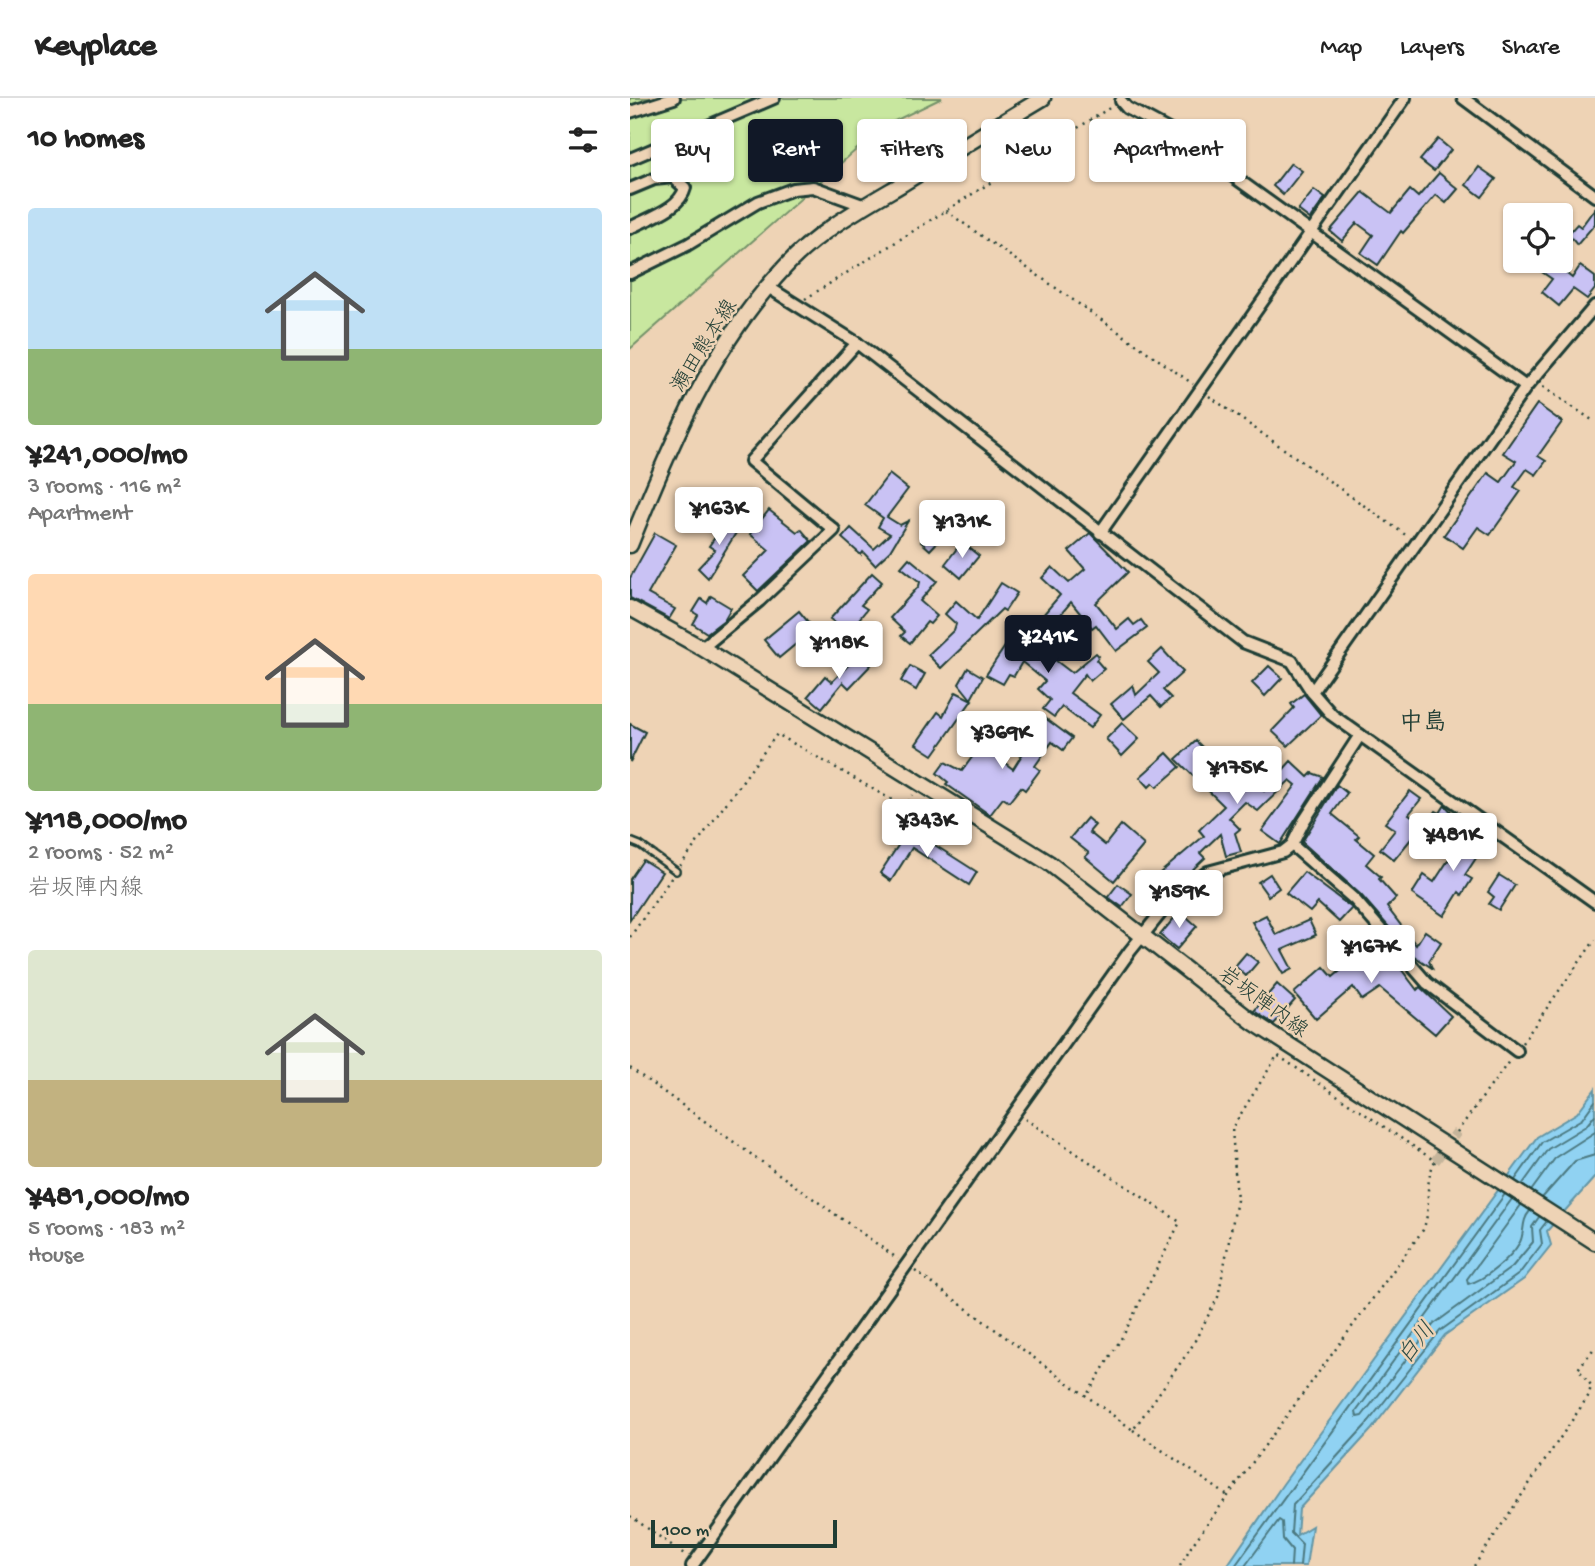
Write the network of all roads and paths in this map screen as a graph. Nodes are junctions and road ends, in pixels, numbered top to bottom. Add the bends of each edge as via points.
1 (674, 98) edge
2 (774, 98) edge
3 (1043, 98) edge
4 (1405, 98) edge
5 (1464, 98) edge
6 (1121, 101) joint
7 (630, 112) edge
8 (630, 159) edge
9 (630, 189) edge
10 (1595, 196) edge
11 (864, 206) junction
12 (946, 211) junction
13 (630, 228) edge
14 (1313, 233) junction
15 (630, 273) edge
16 (768, 287) junction
17 (796, 304) junction
18 (1595, 306) edge
19 (857, 343) junction
20 (1529, 383) junction
21 (1201, 390) junction
22 (1595, 422) edge
23 (1100, 533) junction
24 (1417, 543) junction
25 (630, 545) edge
26 (630, 608) edge
27 (702, 648) junction
28 (1312, 692) junction
29 (1360, 735) junction
30 (920, 783) junction
31 (630, 841) edge
32 (1292, 845) junction
33 (676, 871) junction
34 (1595, 902) edge
35 (1143, 936) junction
36 (630, 937) edge
37 (1595, 940) edge
38 (1280, 1049) junction
39 (1517, 1051) junction
40 (630, 1068) edge
41 (1014, 1112) junction
42 (1457, 1132) tunnel mouth
43 (1595, 1241) edge
44 (904, 1264) junction
45 (1595, 1347) edge
46 (1087, 1395) junction
47 (1133, 1430) junction
48 (1228, 1496) junction
49 (630, 1516) edge
50 (693, 1564) edge
51 (1181, 1566) edge
52 (1474, 1566) edge

1 - 7 street
2 - 8 street
3 - 11 main road, 瀬田熊本線
4 - 14 street
5 - 10 street
6 - 12 path
6 - 14 street
9 - 13 street via 654,178 673,177 685,188 683,197 672,206
11 - 15 street via 813,187 793,189 758,202
11 - 16 main road, 瀬田熊本線 via 786,265
12 - 17 path
12 - 21 path
14 - 20 street
14 - 21 street
16 - 17 street
16 - 25 main road, 瀬田熊本線 via 745,312 692,400
17 - 19 street
18 - 20 street
19 - 23 street
19 - 27 street via 751,461 834,530
20 - 22 path
20 - 24 street
21 - 23 street
21 - 24 path
23 - 28 street via 1243,642 1293,661
24 - 28 street
26 - 27 main road, 岩坂陣内線
27 - 30 main road, 岩坂陣内線
28 - 29 street via 1332,715
29 - 32 street
29 - 34 street
30 - 33 path via 908,803 899,804 778,734
30 - 35 main road, 岩坂陣内線 via 1049,863
31 - 33 lane
32 - 35 street via 1283,852 1208,872 1172,899
32 - 39 street via 1355,900 1427,983
33 - 36 path
35 - 38 main road, 岩坂陣内線
35 - 41 street
37 - 39 path
38 - 43 main road, 岩坂陣内線 via 1490,1172
38 - 47 path via 1232,1128 1237,1200 1218,1297 1191,1348
38 - 48 path via 1435,1161 1427,1178 1428,1217 1423,1230
39 - 42 path
40 - 44 path
41 - 44 street
41 - 46 path via 1180,1222 1125,1332
44 - 46 path
44 - 50 street
45 - 52 path via 1578,1369 1591,1385 1589,1395
46 - 47 path
47 - 48 path
48 - 51 path
49 - 50 path

